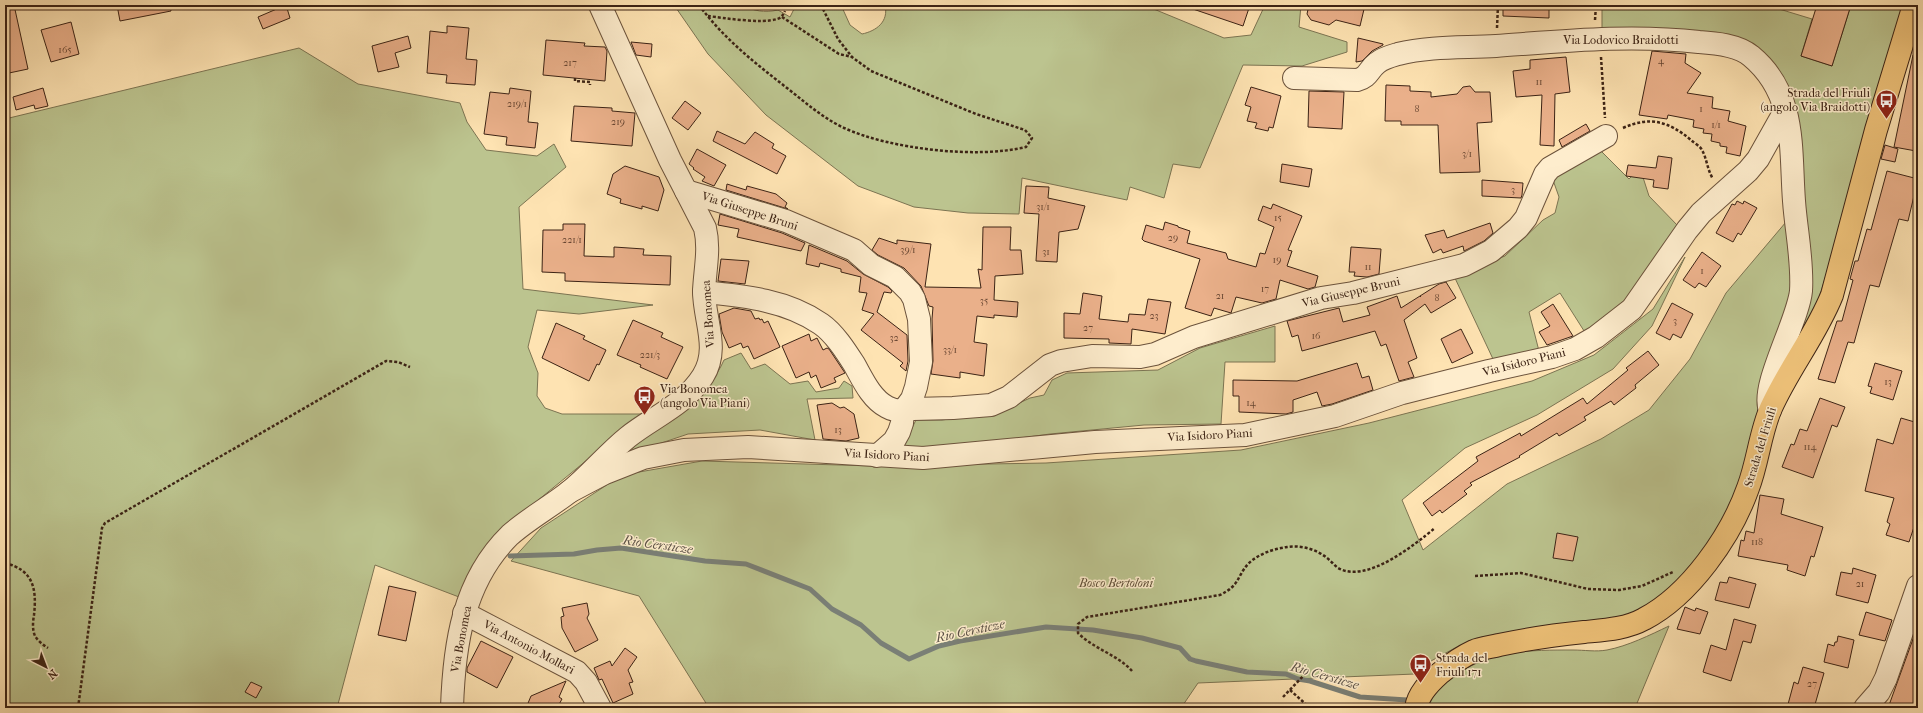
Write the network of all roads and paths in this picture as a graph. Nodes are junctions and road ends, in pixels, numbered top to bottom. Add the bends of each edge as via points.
1 (600, 5) edge
2 (699, 5) edge
3 (821, 5) edge
4 (1805, 5) edge
5 (1812, 5) edge
6 (1914, 5) edge
7 (785, 11) dead end
8 (707, 16) junction
9 (782, 17) junction
10 (1600, 39) junction
11 (852, 57) junction
12 (575, 78) dead end
13 (1294, 78) dead end
14 (590, 85) dead end
15 (1785, 111) junction
16 (1606, 136) junction
17 (686, 191) junction
18 (1723, 194) junction
19 (704, 292) junction
20 (410, 367) dead end
21 (1770, 410) junction
22 (903, 411) junction
23 (877, 456) junction
24 (569, 492) junction
25 (1435, 528) dead end
26 (5, 562) edge
27 (1675, 571) dead end
28 (1475, 576) dead end
29 (1918, 586) edge
30 (464, 613) junction
31 (48, 648) dead end
32 (1132, 671) dead end
33 (1308, 671) dead end
34 (1290, 690) junction
35 (1283, 697) dead end
36 (78, 708) edge
37 (452, 708) edge
38 (600, 708) edge
39 (1310, 708) edge
40 (1416, 708) edge
41 (1865, 708) edge

1 - 17 street, Via Bonomea
2 - 8 path
3 - 11 path via 838,39
4 - 5 path
6 - 21 main road, Strada del Friuli via 1876,130 1832,295 1824,317 1790,370
7 - 9 path
8 - 9 path via 756,20 775,20
8 - 11 path via 749,59 821,116 846,129 886,141 938,151 1008,151 1026,147 1032,138 1025,130 905,87 871,71
9 - 11 path via 839,54
10 - 13 street, Via Lodovico Braidotti via 1416,50 1386,58 1377,63 1365,78 1357,80
10 - 15 street, Via Lodovico Braidotti via 1677,39 1714,43 1742,50 1765,71 1778,92
10 - 16 path
12 - 14 path via 575,81 590,82
15 - 18 street, Via Isidoro Piani via 1758,159
15 - 21 street, Via Lodovico Braidotti via 1789,121 1793,155 1801,282 1800,301 1769,390
16 - 18 path via 1637,122 1665,123 1702,149 1707,170
16 - 22 street, Via Giuseppe Bruni via 1550,168 1526,218 1518,228 1491,251 1464,265 1308,302 1194,337 1155,354 1140,357 1092,356 1061,360 1010,397 991,405
17 - 19 street, Via Bonomea via 708,239
17 - 22 street, Via Giuseppe Bruni via 786,221 854,250 871,265 895,277 914,299 919,319 921,349 920,371 912,399
18 - 23 street, Via Isidoro Piani via 1701,213 1687,230 1632,309 1596,337 1552,357 1402,393 1335,416 1245,435 1095,442 938,458
19 - 22 street, Via Giuseppe Bruni via 771,301 821,324 842,348 877,400 886,407
19 - 24 street, Via Bonomea via 711,354 703,376 675,406 628,437
20 - 36 path via 386,361 105,522 102,528
21 - 40 main road, Strada del Friuli via 1748,488 1736,516 1691,582 1675,597 1644,619 1613,629 1528,638 1475,650 1454,662 1427,685
22 - 23 street, Via Giuseppe Bruni via 899,432
23 - 24 street, Via Isidoro Piani via 748,446 684,450 643,458 605,473
24 - 30 street, Via Bonomea via 511,535 494,553 483,569
25 - 32 path via 1399,554 1360,572 1338,568 1327,557 1314,550 1287,547 1258,556 1248,565 1236,584 1220,595 1087,617 1078,624 1078,632 1087,642 1125,663
26 - 31 path via 21,568 28,576 36,599 34,635
27 - 28 path via 1642,586 1619,590 1588,589 1521,573
29 - 41 street via 1886,678 1879,692
30 - 37 street, Via Bonomea via 456,653
30 - 38 street, Via Antonio Mollari via 577,672 586,682
33 - 34 path
34 - 35 path
34 - 39 path

